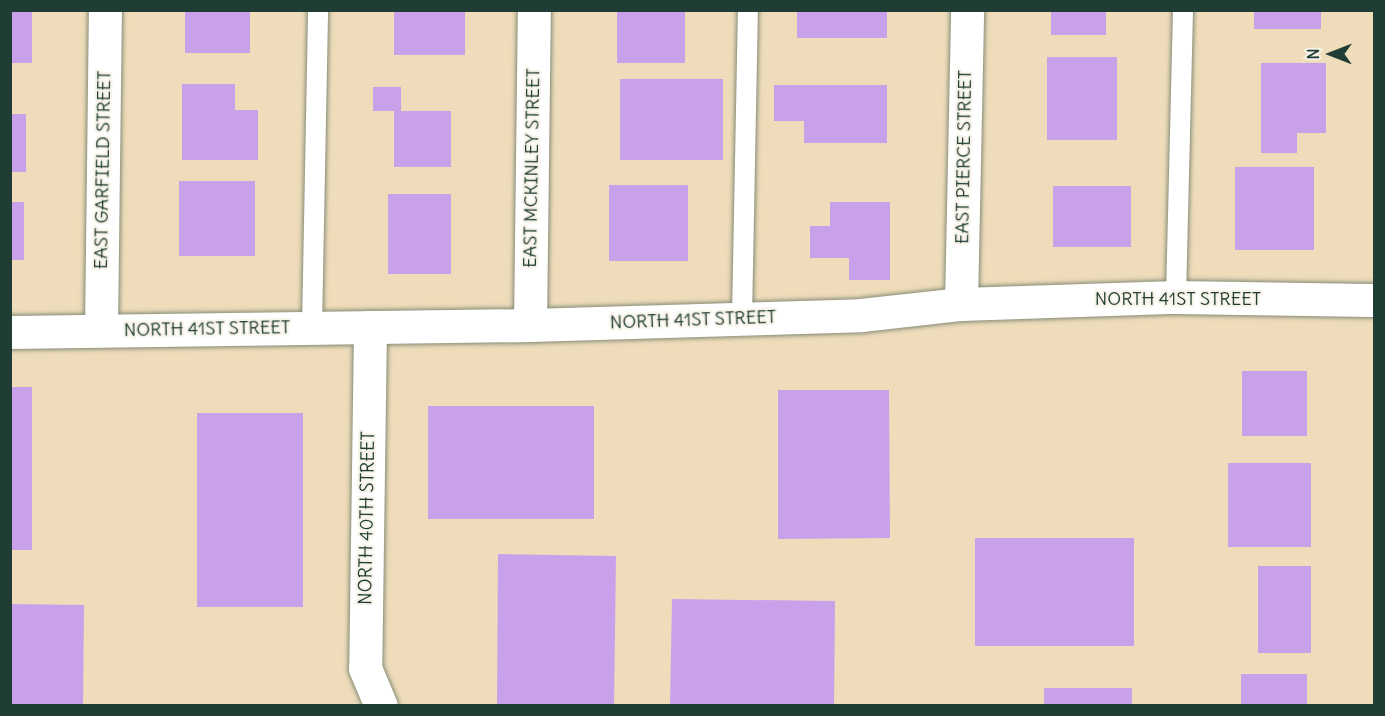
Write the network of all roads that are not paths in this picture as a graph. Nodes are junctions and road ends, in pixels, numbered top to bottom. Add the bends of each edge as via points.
1 (105, 10) edge
2 (318, 10) edge
3 (534, 10) edge
4 (748, 10) edge
5 (967, 10) edge
6 (1184, 10) edge
7 (1176, 297) junction
8 (1374, 300) edge
9 (961, 304) junction
10 (742, 318) junction
11 (530, 325) junction
12 (312, 327) junction
13 (370, 327) junction
14 (101, 330) junction
15 (10, 332) edge
16 (381, 705) edge

1 - 14 street, EAST GARFIELD STREET
2 - 12 lane
3 - 11 street, EAST MCKINLEY STREET
4 - 10 lane
5 - 9 street, EAST PIERCE STREET
6 - 7 lane
7 - 8 street, NORTH 41ST STREET
7 - 9 street, NORTH 41ST STREET
9 - 10 street, NORTH 41ST STREET via 861,315
10 - 11 street, NORTH 41ST STREET
11 - 13 street, NORTH 41ST STREET
12 - 13 street, NORTH 41ST STREET
12 - 14 street, NORTH 41ST STREET
13 - 16 street, NORTH 40TH STREET via 365,668
14 - 15 street, NORTH 41ST STREET

